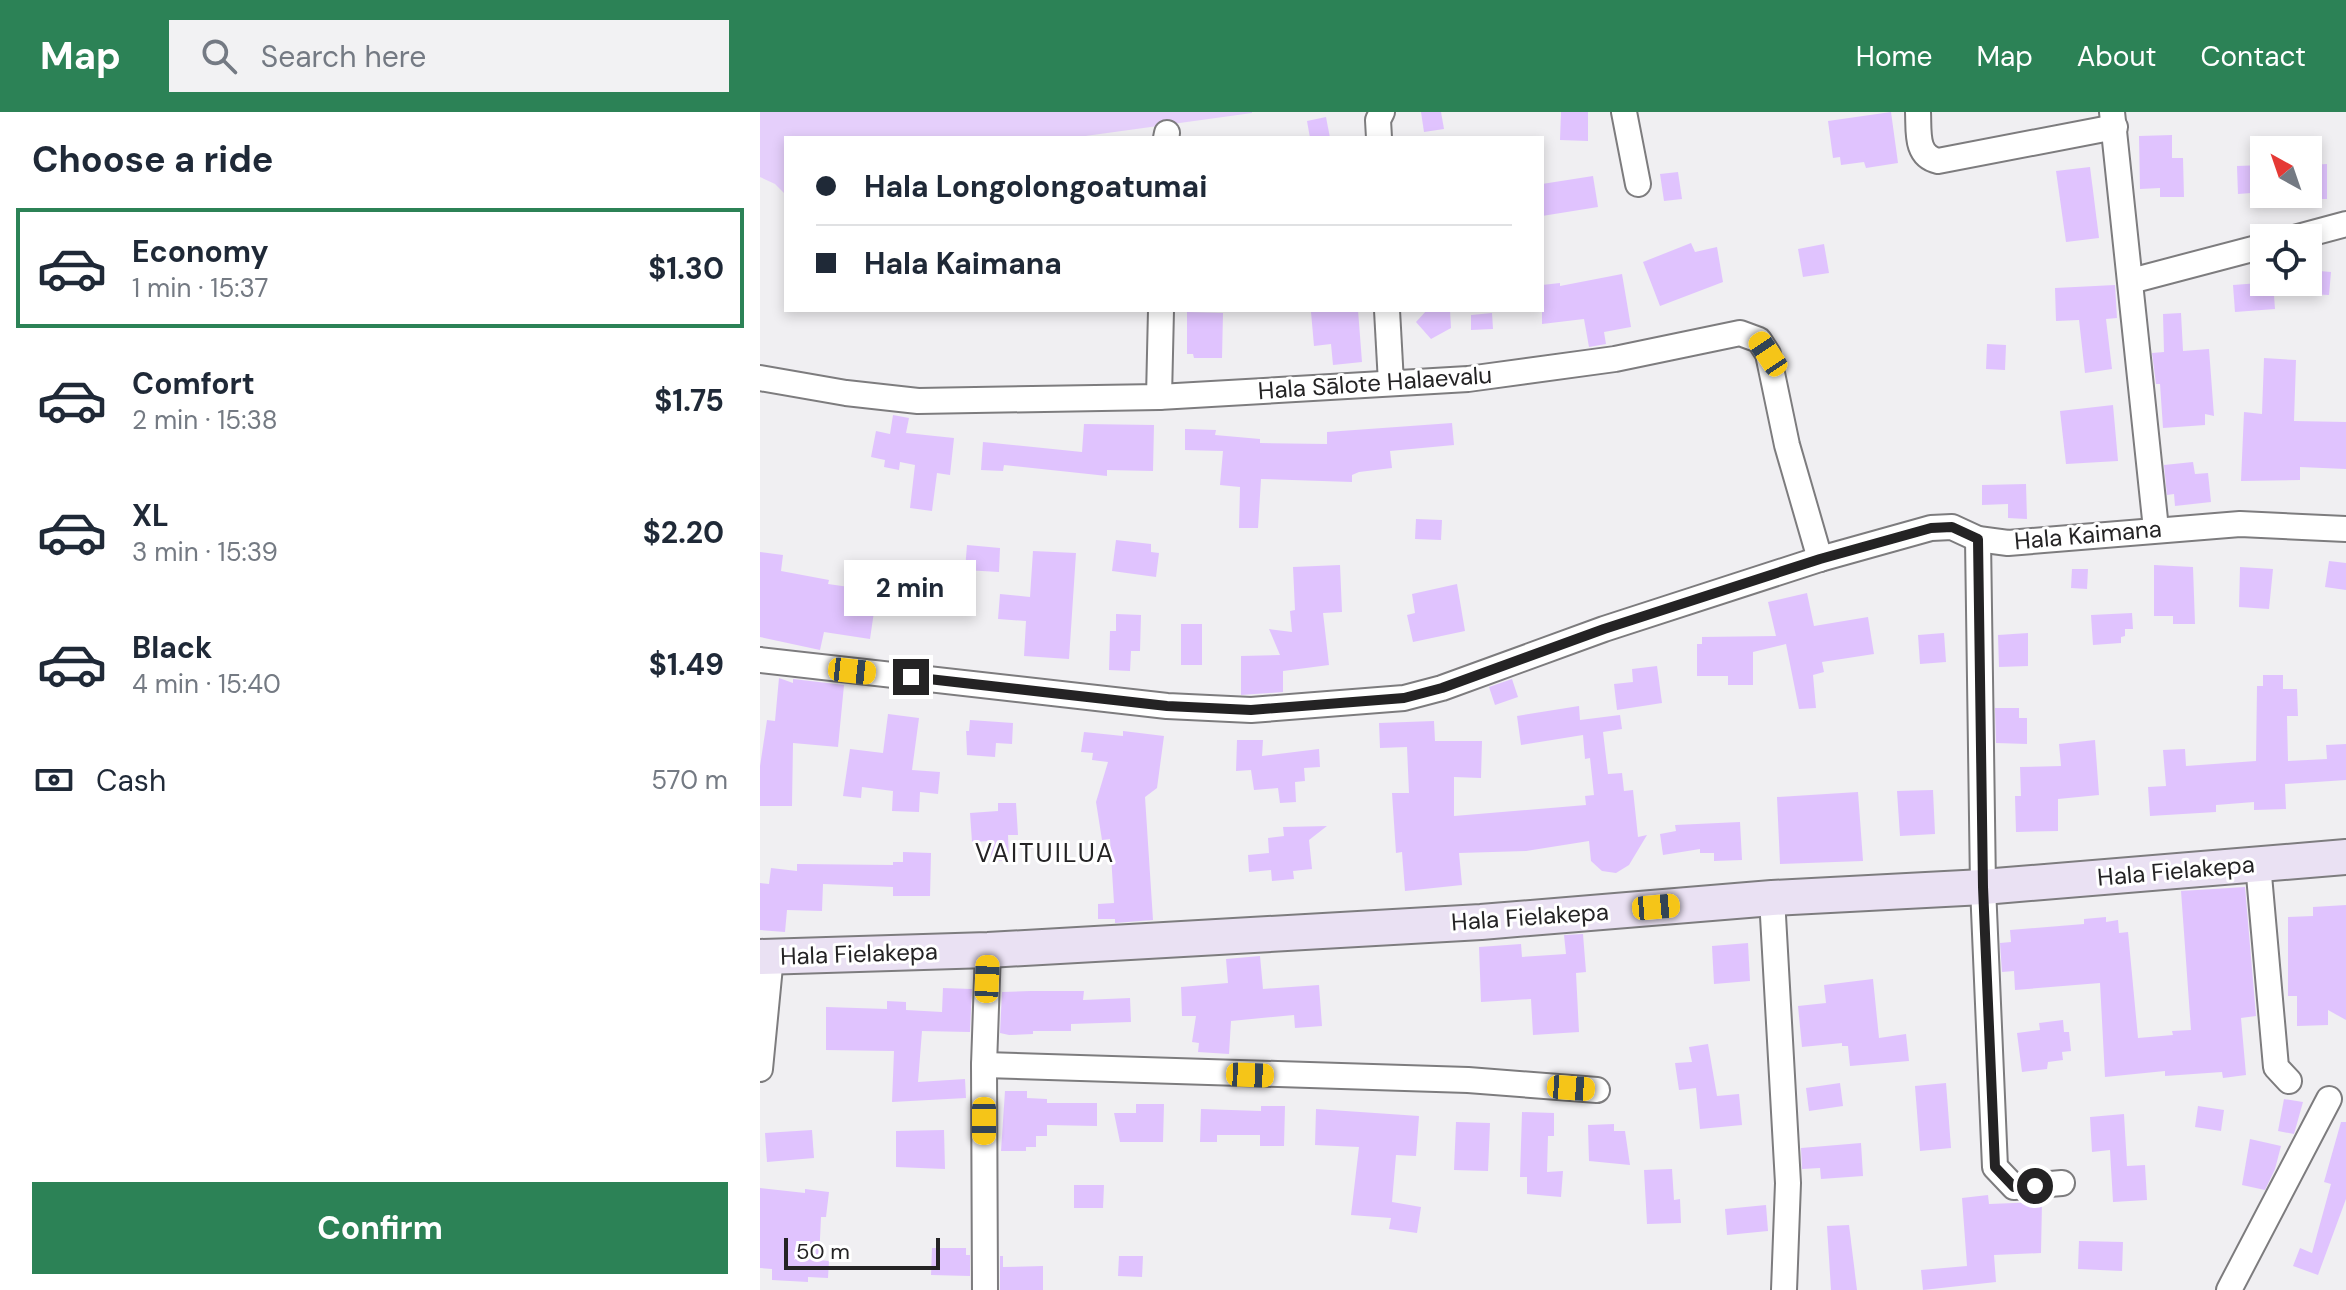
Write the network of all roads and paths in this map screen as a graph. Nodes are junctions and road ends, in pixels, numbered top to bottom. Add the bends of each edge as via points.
1 (1382, 112) edge
2 (1624, 112) edge
3 (1918, 112) edge
4 (2114, 119) edge
5 (1379, 136) edge
6 (1638, 184) dead end
7 (2346, 224) edge
8 (2322, 230) edge
9 (2250, 250) edge
10 (2131, 281) junction
11 (1161, 312) edge
12 (1387, 312) edge
13 (760, 378) edge
14 (1391, 383) junction
15 (1159, 397) junction
16 (2156, 529) junction
17 (2346, 529) edge
18 (1978, 539) junction
19 (1820, 559) junction
20 (760, 660) edge
21 (2346, 857) edge
22 (2258, 864) junction
23 (1983, 887) junction
24 (1772, 898) junction
25 (988, 950) junction
26 (765, 957) edge
27 (984, 1065) junction
28 (760, 1069) edge
29 (2289, 1081) dead end
30 (1597, 1090) dead end
31 (2329, 1099) dead end
32 (2062, 1183) dead end
33 (985, 1290) edge
34 (1784, 1290) edge
35 (2229, 1290) edge

1 - 5 street
2 - 6 street
3 - 4 street via 1921,149 1938,161
4 - 10 street
7 - 8 street
9 - 10 street
10 - 16 street
11 - 15 street
12 - 14 street
13 - 15 street, Hala Sālote Halaevalu via 918,401
14 - 15 street, Hala Sālote Halaevalu
14 - 19 street, Hala Sālote Halaevalu via 1468,379 1615,359 1740,333 1759,340 1768,354
16 - 17 street, Hala Kaimana via 2240,524
16 - 18 street, Hala Kaimana via 2008,543
18 - 19 street, Hala Kaimana via 1952,527 1931,528
18 - 23 street
19 - 20 street, Hala Kaimana via 1404,698 1251,710 1167,706
21 - 22 street, Hala Fielakepa
22 - 23 street, Hala Fielakepa
22 - 29 street via 2276,1067
23 - 24 street, Hala Fielakepa
23 - 32 street via 1995,1167 2014,1187
24 - 25 street, Hala Fielakepa via 1481,922
24 - 34 street via 1788,1183
25 - 26 street, Hala Fielakepa
25 - 27 street
26 - 28 street
27 - 30 street via 1468,1080
27 - 33 street
31 - 35 street

